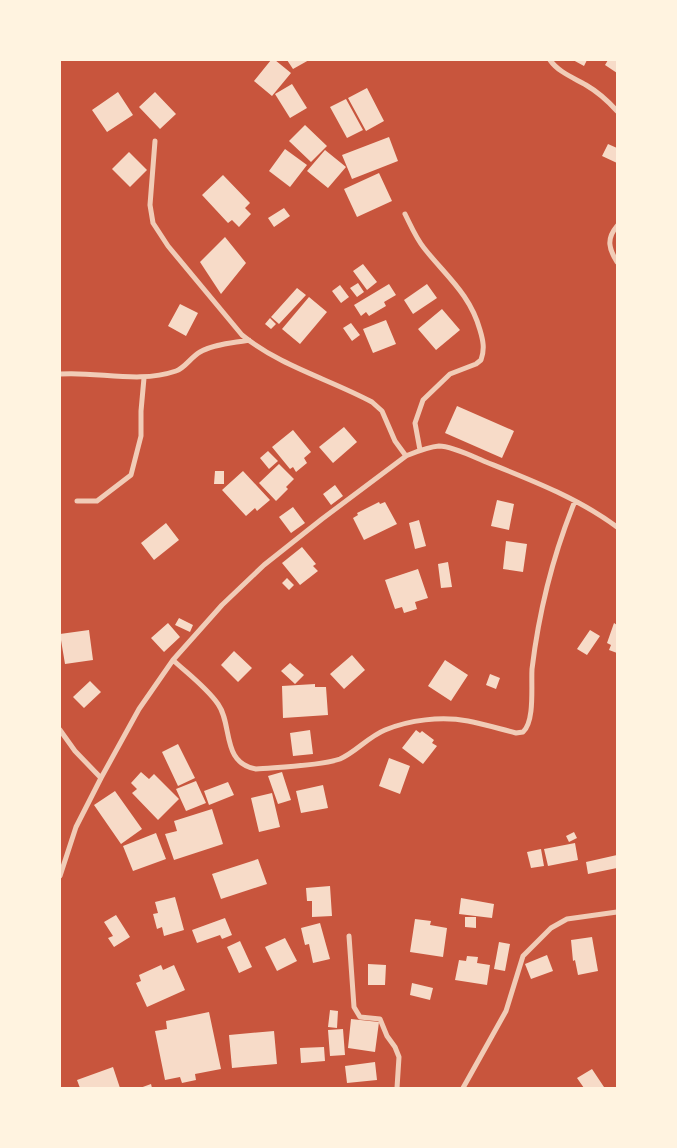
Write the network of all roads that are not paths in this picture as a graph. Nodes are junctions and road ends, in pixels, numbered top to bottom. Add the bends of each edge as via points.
1 (550, 60) edge
2 (617, 111) edge
3 (155, 141) dead end
4 (405, 214) dead end
5 (617, 226) edge
6 (617, 262) edge
7 (249, 340) junction
8 (60, 374) edge
9 (144, 378) junction
10 (420, 450) junction
11 (406, 456) junction
12 (77, 501) dead end
13 (574, 501) junction
14 (617, 527) edge
15 (173, 660) junction
16 (60, 730) edge
17 (101, 778) junction
18 (60, 876) edge
19 (617, 912) edge
20 (349, 936) dead end
21 (397, 1088) edge
22 (464, 1088) edge

1 - 2 street
3 - 7 street via 150,205 153,223 168,246
4 - 10 street via 424,249 469,302 483,346 481,360 450,374 424,400 415,422
5 - 6 street via 609,241 610,251
7 - 9 street via 200,352 177,371
7 - 11 street via 290,364 372,402 382,411 395,441
8 - 9 street
9 - 12 street via 141,436 131,475 97,501
10 - 11 street
10 - 13 street via 440,446 466,453
11 - 15 street via 264,565 222,604
13 - 14 street
13 - 15 street via 549,577 532,670 530,718 523,732 466,720 436,719 384,731 352,753 332,761 249,768 235,756 229,745 222,711 216,701
15 - 17 street via 138,709
16 - 17 street via 89,768
17 - 18 street via 76,827
19 - 22 street via 567,919 551,928 523,956 506,1011
20 - 21 street via 354,1006 360,1017 380,1019 395,1047 399,1057

